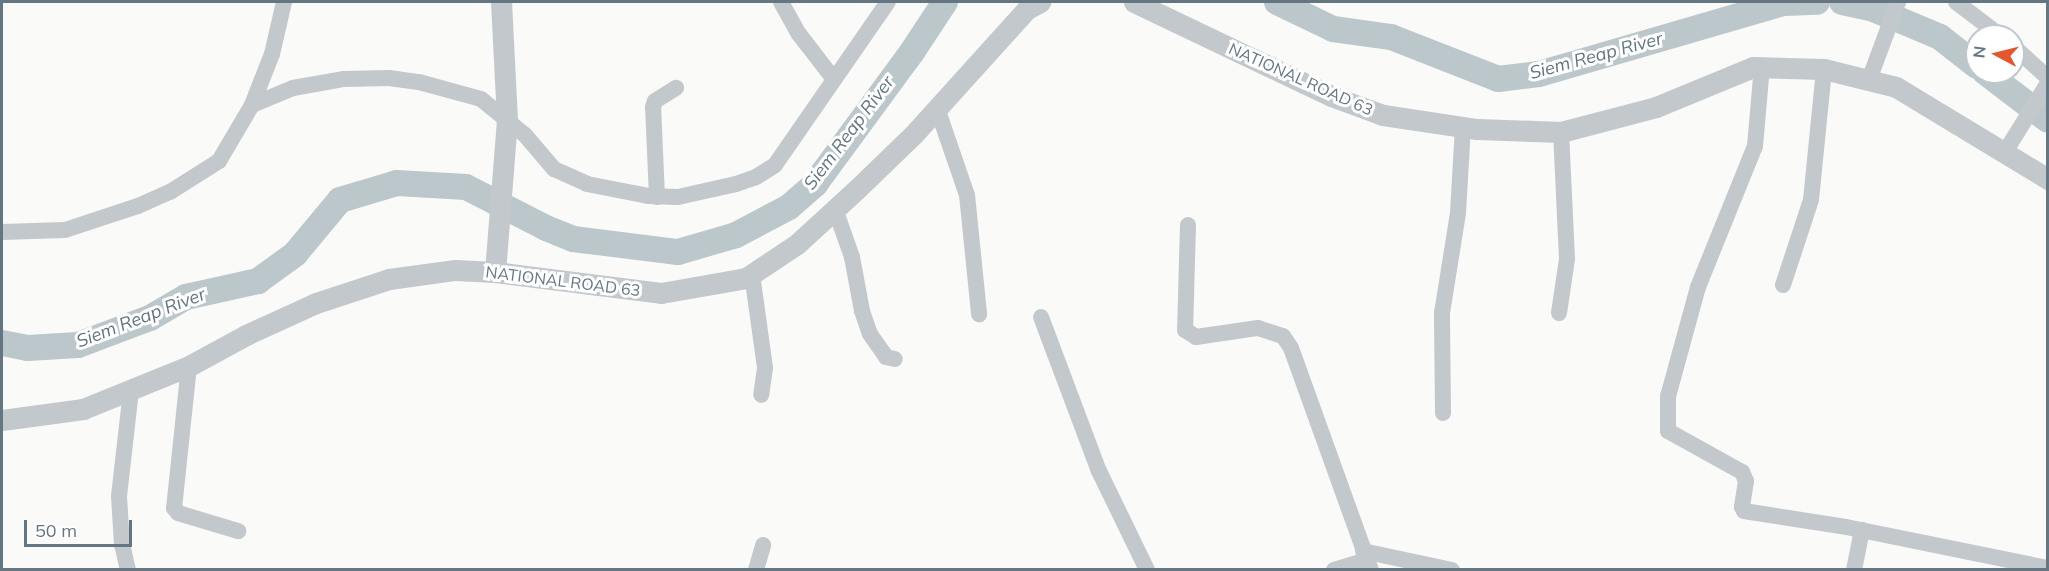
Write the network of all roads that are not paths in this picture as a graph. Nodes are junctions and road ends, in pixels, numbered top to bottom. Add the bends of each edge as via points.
1 (284, 2) edge
2 (501, 2) edge
3 (781, 2) edge
4 (888, 2) edge
5 (1040, 2) edge
6 (1134, 2) edge
7 (1898, 2) edge
8 (1956, 2) edge
9 (1985, 24) edge
10 (2025, 60) edge
11 (1762, 66) junction
12 (1824, 69) junction
13 (833, 78) junction
14 (1869, 80) junction
15 (2046, 84) edge
16 (676, 88) dead end
17 (252, 105) junction
18 (937, 108) junction
19 (1463, 127) junction
20 (507, 128) junction
21 (1562, 132) junction
22 (2005, 152) junction
23 (2048, 179) edge
24 (657, 197) junction
25 (835, 209) junction
26 (1188, 225) dead end
27 (2, 232) edge
28 (495, 272) junction
29 (752, 274) junction
30 (1783, 285) dead end
31 (1559, 313) dead end
32 (979, 314) dead end
33 (1041, 317) dead end
34 (895, 358) dead end
35 (189, 366) junction
36 (131, 391) junction
37 (761, 395) dead end
38 (1443, 413) dead end
39 (2, 420) edge
40 (1862, 530) junction
41 (238, 531) dead end
42 (763, 545) dead end
43 (1367, 560) edge
44 (2039, 568) edge
45 (128, 570) edge
46 (756, 570) edge
47 (1147, 570) edge
48 (1334, 570) edge
49 (1452, 570) edge
50 (1854, 570) edge

1 - 17 street via 272,54
2 - 20 street
3 - 13 street
4 - 13 street
5 - 18 street, NATIONAL ROAD 63 via 1028,9
6 - 19 street, NATIONAL ROAD 63 via 1352,104 1390,117
7 - 14 street
8 - 9 street
10 - 15 street
11 - 12 street, NATIONAL ROAD 63
11 - 21 street, NATIONAL ROAD 63 via 1656,107
11 - 40 street via 1755,146 1698,287 1668,397 1668,431 1742,472 1746,481 1744,511
12 - 14 street, NATIONAL ROAD 63
12 - 30 street via 1811,200
13 - 24 street via 775,165 736,184 678,197
14 - 22 street, NATIONAL ROAD 63 via 1896,87
15 - 22 street
16 - 24 street via 655,101 653,107
17 - 20 street via 293,88 344,79 389,78 482,99
17 - 27 street via 219,161 170,192 102,220 65,230
18 - 25 street, NATIONAL ROAD 63
18 - 32 street via 967,195
19 - 21 street, NATIONAL ROAD 63
19 - 38 street via 1458,213 1442,313
20 - 24 street via 525,135 554,169 587,184
20 - 28 street
21 - 31 street via 1567,259
22 - 23 street, NATIONAL ROAD 63
25 - 29 street, NATIONAL ROAD 63 via 797,244
25 - 34 street via 852,256 870,333 886,357
26 - 43 street via 1185,330 1196,337 1258,328 1283,336 1291,348
28 - 29 street, NATIONAL ROAD 63 via 661,293 719,285
28 - 35 street, NATIONAL ROAD 63 via 455,270 389,279 316,303
29 - 37 street via 765,368
33 - 47 street via 1099,471
35 - 36 street, NATIONAL ROAD 63
35 - 41 street via 174,508 178,513
36 - 39 street, NATIONAL ROAD 63 via 83,409
36 - 45 street via 118,496
40 - 44 street
40 - 50 street
42 - 46 street
43 - 48 street
43 - 49 street

